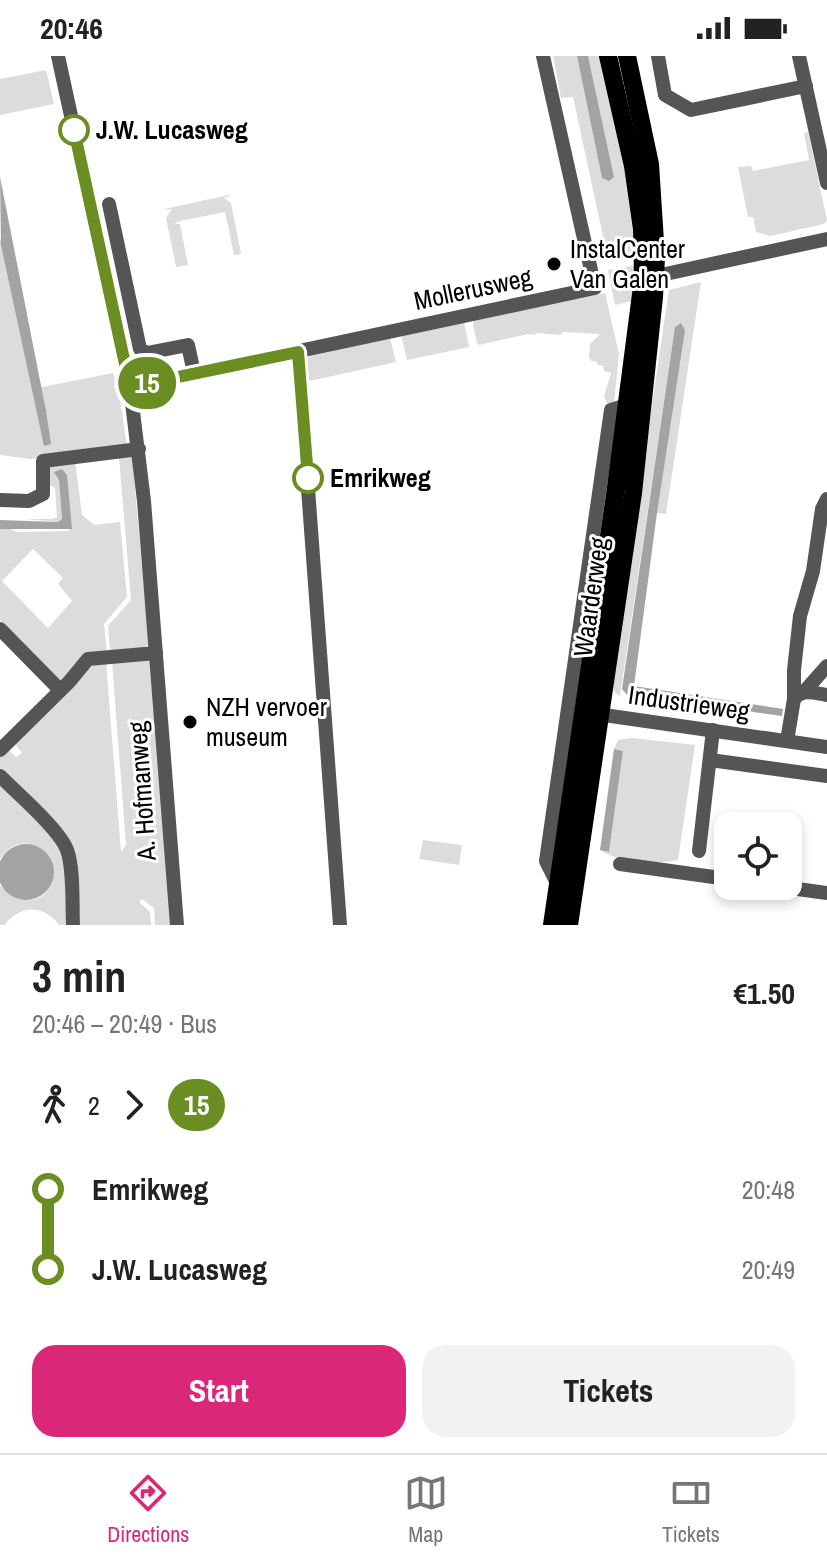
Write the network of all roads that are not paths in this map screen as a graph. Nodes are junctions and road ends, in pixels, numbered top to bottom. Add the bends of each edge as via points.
1 (58, 56) edge
2 (543, 56) edge
3 (608, 56) edge
4 (627, 56) edge
5 (658, 56) edge
6 (799, 56) edge
7 (806, 86) junction
8 (827, 183) edge
9 (109, 204) dead end
10 (827, 239) edge
11 (649, 277) junction
12 (298, 352) junction
13 (194, 373) junction
14 (130, 387) junction
15 (627, 405) junction
16 (139, 449) junction
17 (827, 499) edge
18 (0, 500) edge
19 (820, 572) edge
20 (0, 629) edge
21 (156, 653) junction
22 (827, 666) edge
23 (60, 690) junction
24 (827, 695) edge
25 (799, 696) junction
26 (592, 713) junction
27 (713, 730) junction
28 (787, 741) junction
29 (827, 747) edge
30 (0, 750) edge
31 (710, 760) junction
32 (0, 776) edge
33 (827, 776) edge
34 (699, 851) dead end
35 (620, 864) dead end
36 (714, 877) edge
37 (558, 885) junction
38 (802, 890) edge
39 (827, 893) edge
40 (73, 925) edge
41 (177, 925) edge
42 (340, 925) edge
43 (552, 925) edge
44 (569, 925) edge

1 - 14 street, A. Hofmanweg
2 - 12 street, Mollerusweg via 595,288
3 - 11 main road, Waarderweg via 633,166
4 - 11 main road, Waarderweg via 650,164 655,244
5 - 7 street via 665,95 691,110
6 - 7 street
7 - 8 street
9 - 13 street via 140,349 147,353 188,345
10 - 11 street
11 - 15 main road, Waarderweg
11 - 26 main road, Waarderweg via 654,306 633,493
12 - 13 street, Mollerusweg
12 - 42 street
13 - 14 street, Mollerusweg
14 - 16 street, A. Hofmanweg
15 - 26 main road, Waarderweg
15 - 37 street, Waarderweg via 611,410 548,846 546,861
16 - 18 street via 43,461 43,494 29,501
16 - 21 street, A. Hofmanweg
17 - 19 street via 822,509
19 - 25 street via 800,616 794,670
20 - 23 street
21 - 23 street via 88,659
21 - 41 street, A. Hofmanweg
22 - 25 street
23 - 30 street
24 - 25 street
25 - 28 street
26 - 27 street, Industrieweg
26 - 37 main road, Waarderweg
26 - 44 main road, Waarderweg
27 - 28 street, Industrieweg
27 - 31 street
28 - 29 street, Industrieweg
31 - 33 street
31 - 34 street
32 - 40 street via 66,846
35 - 36 street
37 - 43 main road, Waarderweg
38 - 39 street

